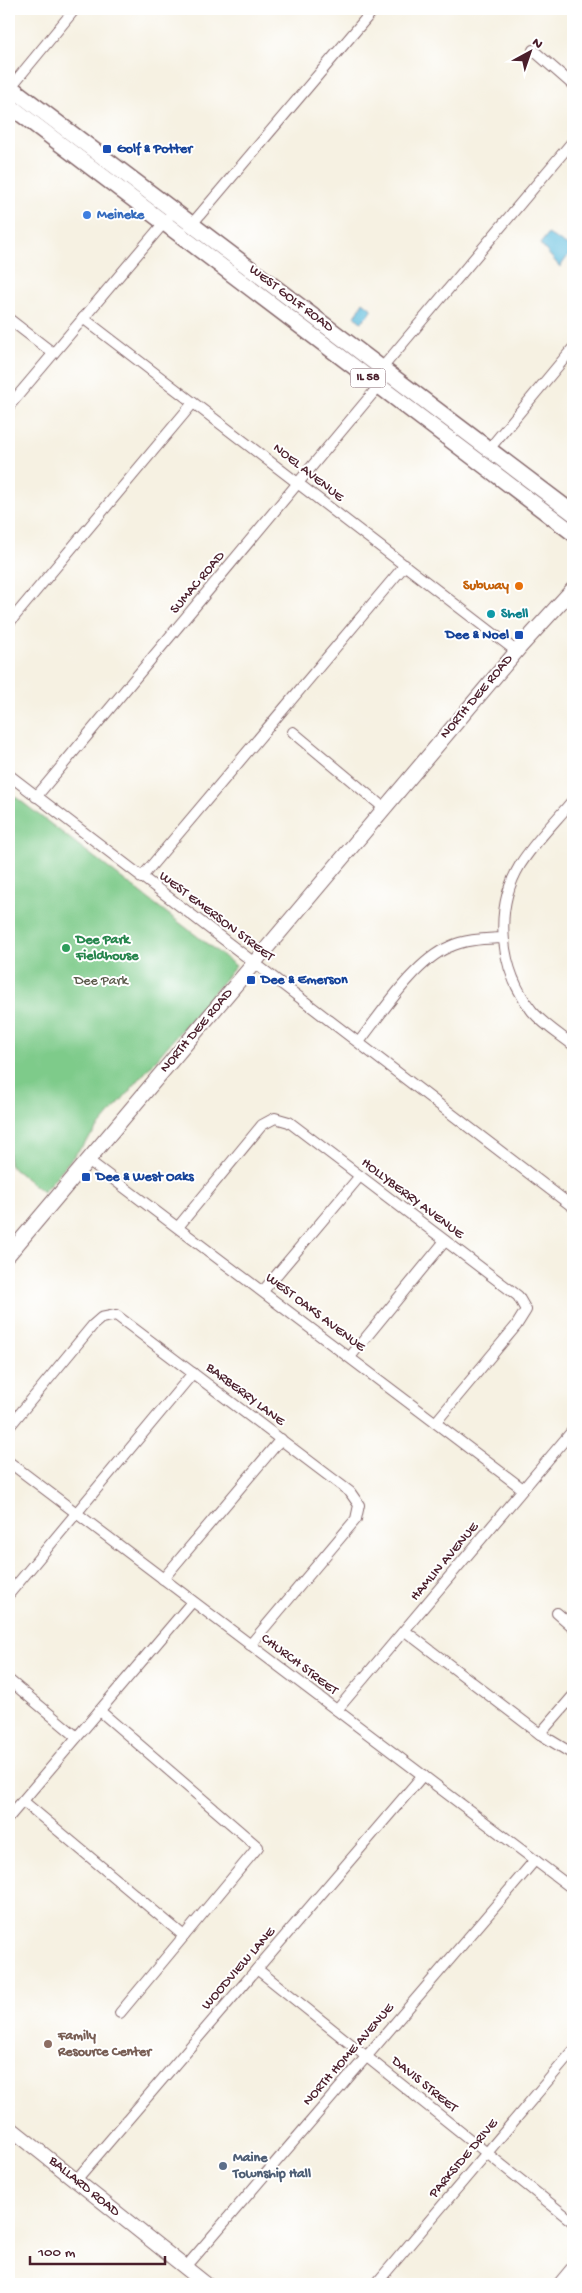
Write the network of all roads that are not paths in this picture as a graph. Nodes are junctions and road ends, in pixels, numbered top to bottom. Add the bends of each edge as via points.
1 (76, 9) edge
2 (374, 9) edge
3 (533, 50) dead end
4 (573, 85) edge
5 (9, 87) edge
6 (9, 105) edge
7 (573, 141) edge
8 (174, 210) junction
9 (164, 222) junction
10 (192, 224) junction
11 (9, 318) edge
12 (83, 318) junction
13 (573, 348) edge
14 (53, 353) junction
15 (386, 371) junction
16 (379, 386) junction
17 (193, 402) junction
18 (9, 406) edge
19 (489, 449) junction
20 (299, 484) junction
21 (573, 513) edge
22 (573, 533) edge
23 (405, 565) junction
24 (573, 589) edge
25 (9, 623) edge
26 (516, 651) junction
27 (292, 732) dead end
28 (9, 776) edge
29 (36, 797) junction
30 (573, 800) edge
31 (384, 808) junction
32 (141, 878) junction
33 (503, 938) junction
34 (254, 963) junction
35 (359, 1042) junction
36 (573, 1045) edge
37 (88, 1160) junction
38 (360, 1176) junction
39 (573, 1207) edge
40 (178, 1227) junction
41 (445, 1241) junction
42 (9, 1254) edge
43 (263, 1291) junction
44 (350, 1357) junction
45 (194, 1373) junction
46 (436, 1422) junction
47 (9, 1427) edge
48 (573, 1430) edge
49 (281, 1439) junction
50 (9, 1462) edge
51 (523, 1489) junction
52 (77, 1514) junction
53 (163, 1579) junction
54 (9, 1594) edge
55 (192, 1602) junction
56 (557, 1613) dead end
57 (573, 1627) edge
58 (405, 1631) junction
59 (250, 1645) junction
60 (9, 1680) edge
61 (573, 1696) edge
62 (100, 1710) junction
63 (337, 1710) junction
64 (540, 1734) junction
65 (77, 1737) junction
66 (573, 1754) edge
67 (423, 1775) junction
68 (23, 1801) junction
69 (9, 1817) edge
70 (534, 1860) junction
71 (573, 1889) edge
72 (184, 1936) junction
73 (257, 1969) junction
74 (120, 2013) dead end
75 (573, 2051) edge
76 (366, 2056) junction
77 (9, 2127) edge
78 (487, 2154) junction
79 (76, 2180) junction
80 (573, 2222) edge
81 (573, 2266) edge
82 (185, 2268) junction
83 (206, 2284) edge
84 (376, 2284) edge
85 (558, 2284) edge

1 - 5 street
2 - 10 street
3 - 4 street
5 - 8 main road, WEST GOLF ROAD / IL 58
6 - 9 main road, WEST GOLF ROAD / IL 58
7 - 15 street, SUMAC ROAD
8 - 9 street
8 - 10 main road, WEST GOLF ROAD / IL 58
9 - 12 street
9 - 16 main road, WEST GOLF ROAD / IL 58
10 - 15 main road, WEST GOLF ROAD / IL 58
11 - 14 street
12 - 14 street
12 - 17 street, NOEL AVENUE
13 - 19 street
14 - 18 street
15 - 16 street, SUMAC ROAD
15 - 19 main road, WEST GOLF ROAD / IL 58
16 - 20 street, SUMAC ROAD
16 - 22 main road, WEST GOLF ROAD / IL 58
17 - 20 street, NOEL AVENUE
17 - 25 street
19 - 21 main road, WEST GOLF ROAD / IL 58
20 - 23 street, NOEL AVENUE
20 - 29 street, SUMAC ROAD
23 - 26 street, NOEL AVENUE
23 - 32 street
24 - 26 street, NORTH DEE ROAD
26 - 31 street, NORTH DEE ROAD
27 - 31 street
28 - 29 street, WEST EMERSON STREET
29 - 32 street, WEST EMERSON STREET
30 - 33 street via 517,871 504,906
31 - 34 street, NORTH DEE ROAD
32 - 34 street, WEST EMERSON STREET
33 - 35 street via 465,942 438,953 413,975
33 - 36 street via 508,964 523,997 533,1012
34 - 35 street, WEST EMERSON STREET
34 - 37 street, NORTH DEE ROAD
35 - 39 street, WEST EMERSON STREET
37 - 40 street, WEST OAKS AVENUE
37 - 42 street, NORTH DEE ROAD
38 - 40 street, HOLLYBERRY AVENUE via 289,1122 275,1118 262,1125
38 - 41 street, HOLLYBERRY AVENUE
38 - 43 street
40 - 43 street, WEST OAKS AVENUE
41 - 44 street
41 - 46 street, HOLLYBERRY AVENUE via 518,1296 526,1310
43 - 44 street, WEST OAKS AVENUE
44 - 46 street, WEST OAKS AVENUE
45 - 47 street, BARBERRY LANE via 125,1320 108,1315 93,1325
45 - 49 street, BARBERRY LANE
45 - 52 street
46 - 51 street, WEST OAKS AVENUE
48 - 51 street, HAMLIN AVENUE
49 - 53 street
49 - 59 street, BARBERRY LANE via 350,1492 359,1505 359,1512
50 - 52 street, CHURCH STREET
51 - 58 street, HAMLIN AVENUE
52 - 53 street, CHURCH STREET
52 - 54 street
53 - 55 street, CHURCH STREET
55 - 59 street, CHURCH STREET
55 - 62 street
56 - 57 street
58 - 63 street, HAMLIN AVENUE
58 - 64 street
59 - 63 street, CHURCH STREET
60 - 65 street
61 - 64 street
62 - 65 street
62 - 72 street via 258,1848
63 - 67 street, CHURCH STREET
64 - 66 street
65 - 68 street
67 - 70 street, CHURCH STREET
67 - 73 street, WOODVIEW LANE
68 - 69 street
68 - 72 street
70 - 71 street, CHURCH STREET
70 - 76 street, NORTH HOME AVENUE
72 - 74 street
73 - 76 street, DAVIS STREET
73 - 79 street, WOODVIEW LANE
75 - 78 street, PARKSIDE DRIVE
76 - 78 street, DAVIS STREET
76 - 82 street, NORTH HOME AVENUE
77 - 79 street, BALLARD ROAD
78 - 80 street, DAVIS STREET
78 - 84 street, PARKSIDE DRIVE
79 - 82 street, BALLARD ROAD
81 - 85 street
82 - 83 street, BALLARD ROAD

